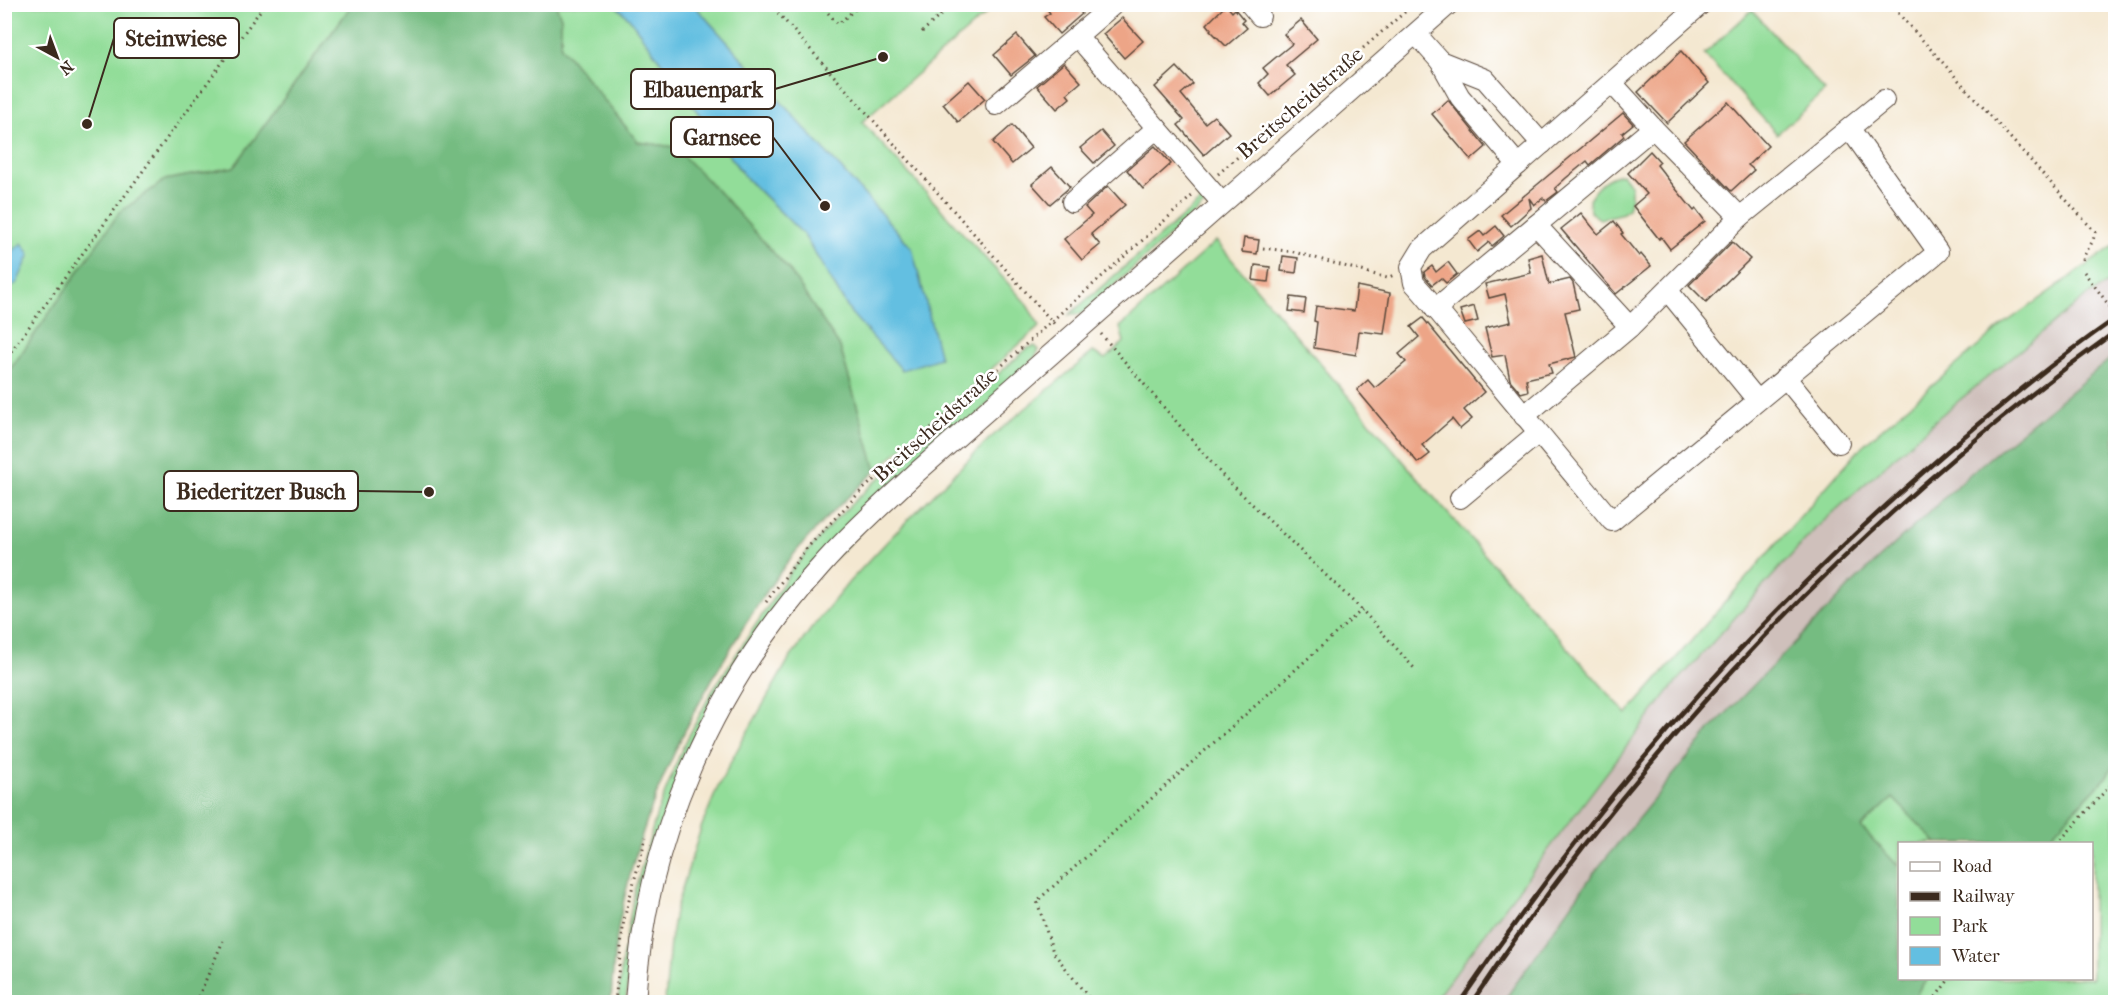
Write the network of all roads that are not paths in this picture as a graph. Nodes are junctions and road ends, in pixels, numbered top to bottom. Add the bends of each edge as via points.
1 (1114, 4) edge
2 (1449, 4) edge
3 (1701, 4) edge
4 (1416, 34) junction
5 (1077, 36) junction
6 (1440, 61) junction
7 (1612, 83) junction
8 (1884, 100) dead end
9 (996, 105) dead end
10 (1157, 128) junction
11 (1653, 128) junction
12 (1850, 129) junction
13 (1542, 144) junction
14 (1518, 165) junction
15 (1072, 202) dead end
16 (1222, 203) junction
17 (1740, 217) junction
18 (1536, 225) junction
19 (1668, 291) junction
20 (1435, 309) junction
21 (1630, 327) junction
22 (1785, 377) junction
23 (1757, 400) junction
24 (1524, 416) junction
25 (1538, 433) junction
26 (1839, 443) dead end
27 (1460, 498) dead end
28 (635, 1002) edge

1 - 5 street
2 - 4 street, Breitscheidstraße
3 - 7 street
4 - 6 street
4 - 16 street, Breitscheidstraße
5 - 9 street
5 - 10 street
6 - 13 street via 1485,79
6 - 14 street via 1460,97
7 - 11 street
7 - 13 street
8 - 12 street
10 - 15 street
10 - 16 street
11 - 17 street
11 - 18 street
12 - 17 street
12 - 22 street via 1938,252
13 - 14 street
14 - 20 street via 1422,249 1411,267 1414,282
16 - 28 street, Breitscheidstraße via 925,465 847,539 802,588 748,661 702,742 669,821 648,907
17 - 19 street
18 - 20 street
18 - 21 street
19 - 21 street
19 - 23 street
20 - 24 street
21 - 24 street
22 - 23 street
22 - 26 street
23 - 25 street via 1612,521
24 - 25 street
25 - 27 street

